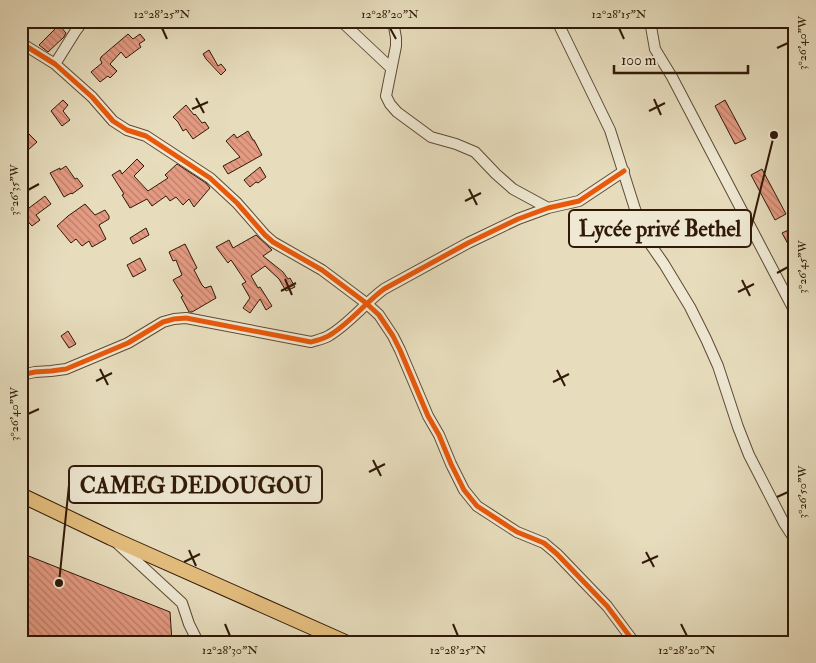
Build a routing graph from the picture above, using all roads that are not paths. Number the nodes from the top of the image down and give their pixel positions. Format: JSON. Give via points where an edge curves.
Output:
{"nodes":[{"id":1,"x":83,"y":21,"type":"edge"},
{"id":2,"x":342,"y":21,"type":"edge"},
{"id":3,"x":393,"y":21,"type":"edge"},
{"id":4,"x":557,"y":21,"type":"edge"},
{"id":5,"x":650,"y":21,"type":"edge"},
{"id":6,"x":21,"y":43,"type":"edge"},
{"id":7,"x":55,"y":64,"type":"junction"},
{"id":8,"x":391,"y":68,"type":"junction"},
{"id":9,"x":624,"y":171,"type":"junction"},
{"id":10,"x":548,"y":208,"type":"junction"},
{"id":11,"x":366,"y":303,"type":"junction"},
{"id":12,"x":795,"y":312,"type":"edge"},
{"id":13,"x":21,"y":375,"type":"edge"},
{"id":14,"x":21,"y":495,"type":"edge"},
{"id":15,"x":111,"y":538,"type":"junction"},
{"id":16,"x":795,"y":540,"type":"edge"},
{"id":17,"x":198,"y":642,"type":"edge"},
{"id":18,"x":345,"y":642,"type":"edge"},
{"id":19,"x":634,"y":642,"type":"edge"}],
"edges":[{"from":1,"to":7,"type":"street"},
{"from":2,"to":8,"type":"street"},
{"from":3,"to":8,"type":"street","via":[[396,38]]},
{"from":4,"to":9,"type":"street","via":[[610,130]]},
{"from":5,"to":12,"type":"street","via":[[656,49]]},
{"from":6,"to":7,"type":"street"},
{"from":7,"to":11,"type":"street","via":[[92,96],[113,121],[146,136],[210,178],[273,242],[322,270]]},
{"from":8,"to":10,"type":"street","via":[[386,96],[397,112],[431,137],[474,152],[513,188]]},
{"from":9,"to":10,"type":"street","via":[[579,201]]},
{"from":9,"to":16,"type":"street","via":[[648,241],[690,306],[718,366],[749,455]]},
{"from":10,"to":11,"type":"street","via":[[468,243],[384,289]]},
{"from":11,"to":13,"type":"street","via":[[329,336],[311,342],[186,318],[174,319],[66,369]]},
{"from":11,"to":19,"type":"street","via":[[393,336],[464,490],[477,506],[518,532],[544,543],[557,554],[607,606]]},
{"from":14,"to":15,"type":"main road"},
{"from":15,"to":17,"type":"street","via":[[182,603]]},
{"from":15,"to":18,"type":"main road"}]}
